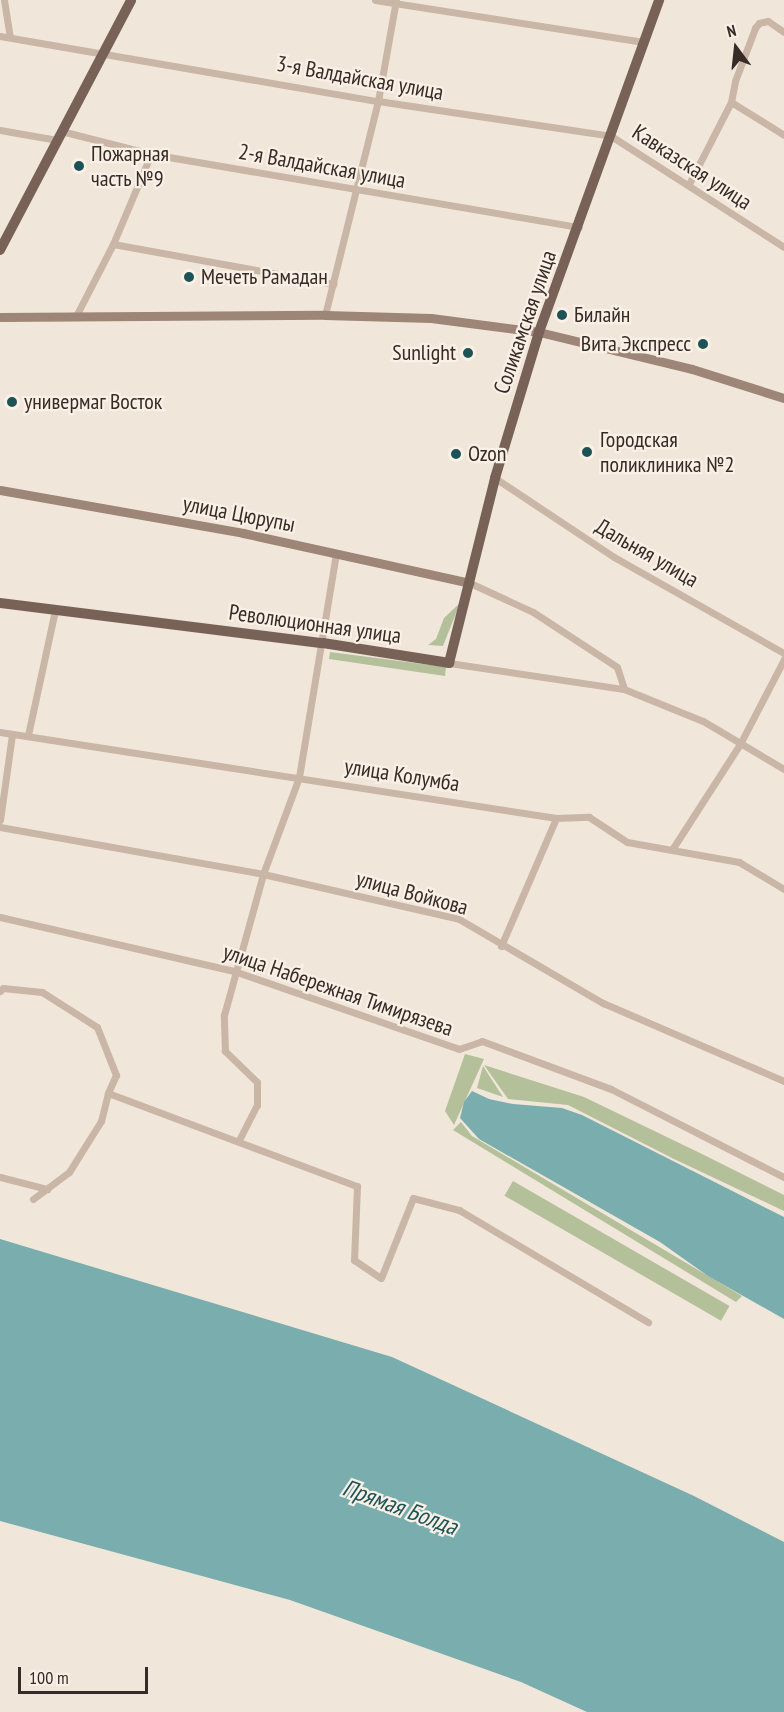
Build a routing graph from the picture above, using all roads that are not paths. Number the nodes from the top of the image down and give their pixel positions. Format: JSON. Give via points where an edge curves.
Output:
{"nodes":[{"id":1,"x":4,"y":0,"type":"edge"},
{"id":2,"x":131,"y":0,"type":"edge"},
{"id":3,"x":375,"y":0,"type":"edge"},
{"id":4,"x":659,"y":0,"type":"edge"},
{"id":5,"x":396,"y":2,"type":"edge"},
{"id":6,"x":784,"y":32,"type":"edge"},
{"id":7,"x":0,"y":36,"type":"edge"},
{"id":8,"x":10,"y":37,"type":"junction"},
{"id":9,"x":644,"y":42,"type":"junction"},
{"id":10,"x":103,"y":52,"type":"junction"},
{"id":11,"x":378,"y":101,"type":"junction"},
{"id":12,"x":731,"y":102,"type":"junction"},
{"id":13,"x":0,"y":130,"type":"edge"},
{"id":14,"x":59,"y":135,"type":"junction"},
{"id":15,"x":784,"y":135,"type":"edge"},
{"id":16,"x":611,"y":136,"type":"junction"},
{"id":17,"x":151,"y":153,"type":"junction"},
{"id":18,"x":689,"y":184,"type":"junction"},
{"id":19,"x":356,"y":191,"type":"junction"},
{"id":20,"x":579,"y":227,"type":"junction"},
{"id":21,"x":2,"y":243,"type":"edge"},
{"id":22,"x":112,"y":244,"type":"junction"},
{"id":23,"x":784,"y":247,"type":"edge"},
{"id":24,"x":333,"y":284,"type":"junction"},
{"id":25,"x":325,"y":315,"type":"junction"},
{"id":26,"x":76,"y":316,"type":"junction"},
{"id":27,"x":0,"y":317,"type":"edge"},
{"id":28,"x":539,"y":332,"type":"junction"},
{"id":29,"x":784,"y":398,"type":"edge"},
{"id":30,"x":495,"y":478,"type":"junction"},
{"id":31,"x":0,"y":490,"type":"edge"},
{"id":32,"x":336,"y":553,"type":"junction"},
{"id":33,"x":470,"y":583,"type":"junction"},
{"id":34,"x":0,"y":603,"type":"edge"},
{"id":35,"x":55,"y":610,"type":"junction"},
{"id":36,"x":323,"y":643,"type":"junction"},
{"id":37,"x":784,"y":653,"type":"edge"},
{"id":38,"x":784,"y":659,"type":"edge"},
{"id":39,"x":449,"y":663,"type":"junction"},
{"id":40,"x":624,"y":688,"type":"junction"},
{"id":41,"x":0,"y":732,"type":"edge"},
{"id":42,"x":12,"y":735,"type":"junction"},
{"id":43,"x":28,"y":735,"type":"junction"},
{"id":44,"x":740,"y":744,"type":"junction"},
{"id":45,"x":784,"y":770,"type":"edge"},
{"id":46,"x":299,"y":777,"type":"junction"},
{"id":47,"x":556,"y":818,"type":"junction"},
{"id":48,"x":0,"y":820,"type":"edge"},
{"id":49,"x":0,"y":827,"type":"edge"},
{"id":50,"x":673,"y":848,"type":"junction"},
{"id":51,"x":263,"y":874,"type":"junction"},
{"id":52,"x":784,"y":889,"type":"edge"},
{"id":53,"x":0,"y":917,"type":"edge"},
{"id":54,"x":501,"y":946,"type":"junction"},
{"id":55,"x":234,"y":971,"type":"junction"},
{"id":56,"x":0,"y":991,"type":"edge"},
{"id":57,"x":784,"y":1081,"type":"edge"},
{"id":58,"x":108,"y":1093,"type":"junction"},
{"id":59,"x":239,"y":1140,"type":"junction"},
{"id":60,"x":0,"y":1177,"type":"edge"},
{"id":61,"x":784,"y":1177,"type":"edge"},
{"id":62,"x":46,"y":1189,"type":"junction"},
{"id":63,"x":33,"y":1199,"type":"dead end"},
{"id":64,"x":648,"y":1322,"type":"dead end"}],
"edges":[{"from":1,"to":8,"type":"street"},
{"from":2,"to":10,"type":"main road"},
{"from":3,"to":5,"type":"street"},
{"from":4,"to":9,"type":"main road","name":"Соликамская улица"},
{"from":5,"to":9,"type":"street"},
{"from":5,"to":11,"type":"street"},
{"from":6,"to":12,"type":"street","via":[[768,21],[755,28]]},
{"from":7,"to":8,"type":"street","name":"3-я Валдайская улица"},
{"from":8,"to":10,"type":"street","name":"3-я Валдайская улица"},
{"from":9,"to":16,"type":"main road","name":"Соликамская улица"},
{"from":10,"to":11,"type":"street","name":"3-я Валдайская улица"},
{"from":10,"to":14,"type":"main road"},
{"from":11,"to":16,"type":"street","name":"3-я Валдайская улица"},
{"from":11,"to":19,"type":"street"},
{"from":12,"to":15,"type":"street"},
{"from":12,"to":18,"type":"street"},
{"from":13,"to":14,"type":"street","name":"2-я Валдайская улица"},
{"from":14,"to":17,"type":"street","name":"2-я Валдайская улица"},
{"from":14,"to":21,"type":"main road"},
{"from":16,"to":18,"type":"street","name":"Кавказская улица"},
{"from":16,"to":20,"type":"main road","name":"Соликамская улица"},
{"from":17,"to":19,"type":"street","name":"2-я Валдайская улица"},
{"from":17,"to":22,"type":"street"},
{"from":18,"to":23,"type":"street","name":"Кавказская улица"},
{"from":19,"to":20,"type":"street","name":"2-я Валдайская улица"},
{"from":19,"to":24,"type":"street"},
{"from":20,"to":28,"type":"main road","name":"Соликамская улица"},
{"from":22,"to":24,"type":"street"},
{"from":22,"to":26,"type":"street"},
{"from":24,"to":25,"type":"street"},
{"from":25,"to":26,"type":"street"},
{"from":25,"to":28,"type":"street","via":[[431,318]]},
{"from":26,"to":27,"type":"street"},
{"from":28,"to":29,"type":"street","via":[[692,369]]},
{"from":28,"to":30,"type":"main road","name":"Соликамская улица"},
{"from":30,"to":33,"type":"main road","name":"Соликамская улица"},
{"from":30,"to":37,"type":"street","name":"Дальняя улица","via":[[614,557]]},
{"from":31,"to":32,"type":"street","name":"улица Цюрупы"},
{"from":32,"to":33,"type":"street","name":"улица Цюрупы"},
{"from":32,"to":36,"type":"street"},
{"from":33,"to":39,"type":"main road","name":"Соликамская улица"},
{"from":33,"to":40,"type":"street","via":[[533,612],[617,667]]},
{"from":34,"to":35,"type":"main road","name":"Революционная улица"},
{"from":35,"to":36,"type":"main road","name":"Революционная улица"},
{"from":35,"to":43,"type":"street"},
{"from":36,"to":39,"type":"main road","name":"Революционная улица"},
{"from":36,"to":46,"type":"street"},
{"from":38,"to":44,"type":"street"},
{"from":39,"to":40,"type":"street","name":"Революционная улица"},
{"from":40,"to":44,"type":"street","name":"Революционная улица","via":[[703,721]]},
{"from":41,"to":42,"type":"street","name":"улица Колумба"},
{"from":42,"to":43,"type":"street","name":"улица Колумба"},
{"from":42,"to":48,"type":"street"},
{"from":43,"to":46,"type":"street","name":"улица Колумба"},
{"from":44,"to":45,"type":"street","name":"Революционная улица"},
{"from":44,"to":50,"type":"street"},
{"from":46,"to":47,"type":"street","name":"улица Колумба"},
{"from":46,"to":51,"type":"street"},
{"from":47,"to":50,"type":"street","name":"улица Колумба","via":[[590,817],[627,842]]},
{"from":47,"to":54,"type":"street"},
{"from":49,"to":51,"type":"street","name":"улица Войкова"},
{"from":50,"to":52,"type":"street","name":"улица Колумба","via":[[739,862]]},
{"from":51,"to":54,"type":"street","name":"улица Войкова","via":[[459,920]]},
{"from":51,"to":55,"type":"street"},
{"from":53,"to":55,"type":"street","name":"улица Набережная Тимирязева"},
{"from":54,"to":57,"type":"street","name":"улица Войкова","via":[[603,1003]]},
{"from":55,"to":59,"type":"street","via":[[224,1015],[225,1051],[257,1082],[257,1105]]},
{"from":55,"to":61,"type":"street","name":"улица Набережная Тимирязева","via":[[459,1049],[482,1041],[600,1085]]},
{"from":56,"to":58,"type":"street","via":[[3,988],[42,992],[97,1027],[116,1075]]},
{"from":58,"to":59,"type":"street"},
{"from":58,"to":62,"type":"street","via":[[101,1121],[69,1172]]},
{"from":59,"to":64,"type":"street","via":[[357,1186],[354,1260],[381,1278],[413,1198],[459,1210]]},
{"from":60,"to":62,"type":"street"},
{"from":62,"to":63,"type":"street"}]}
